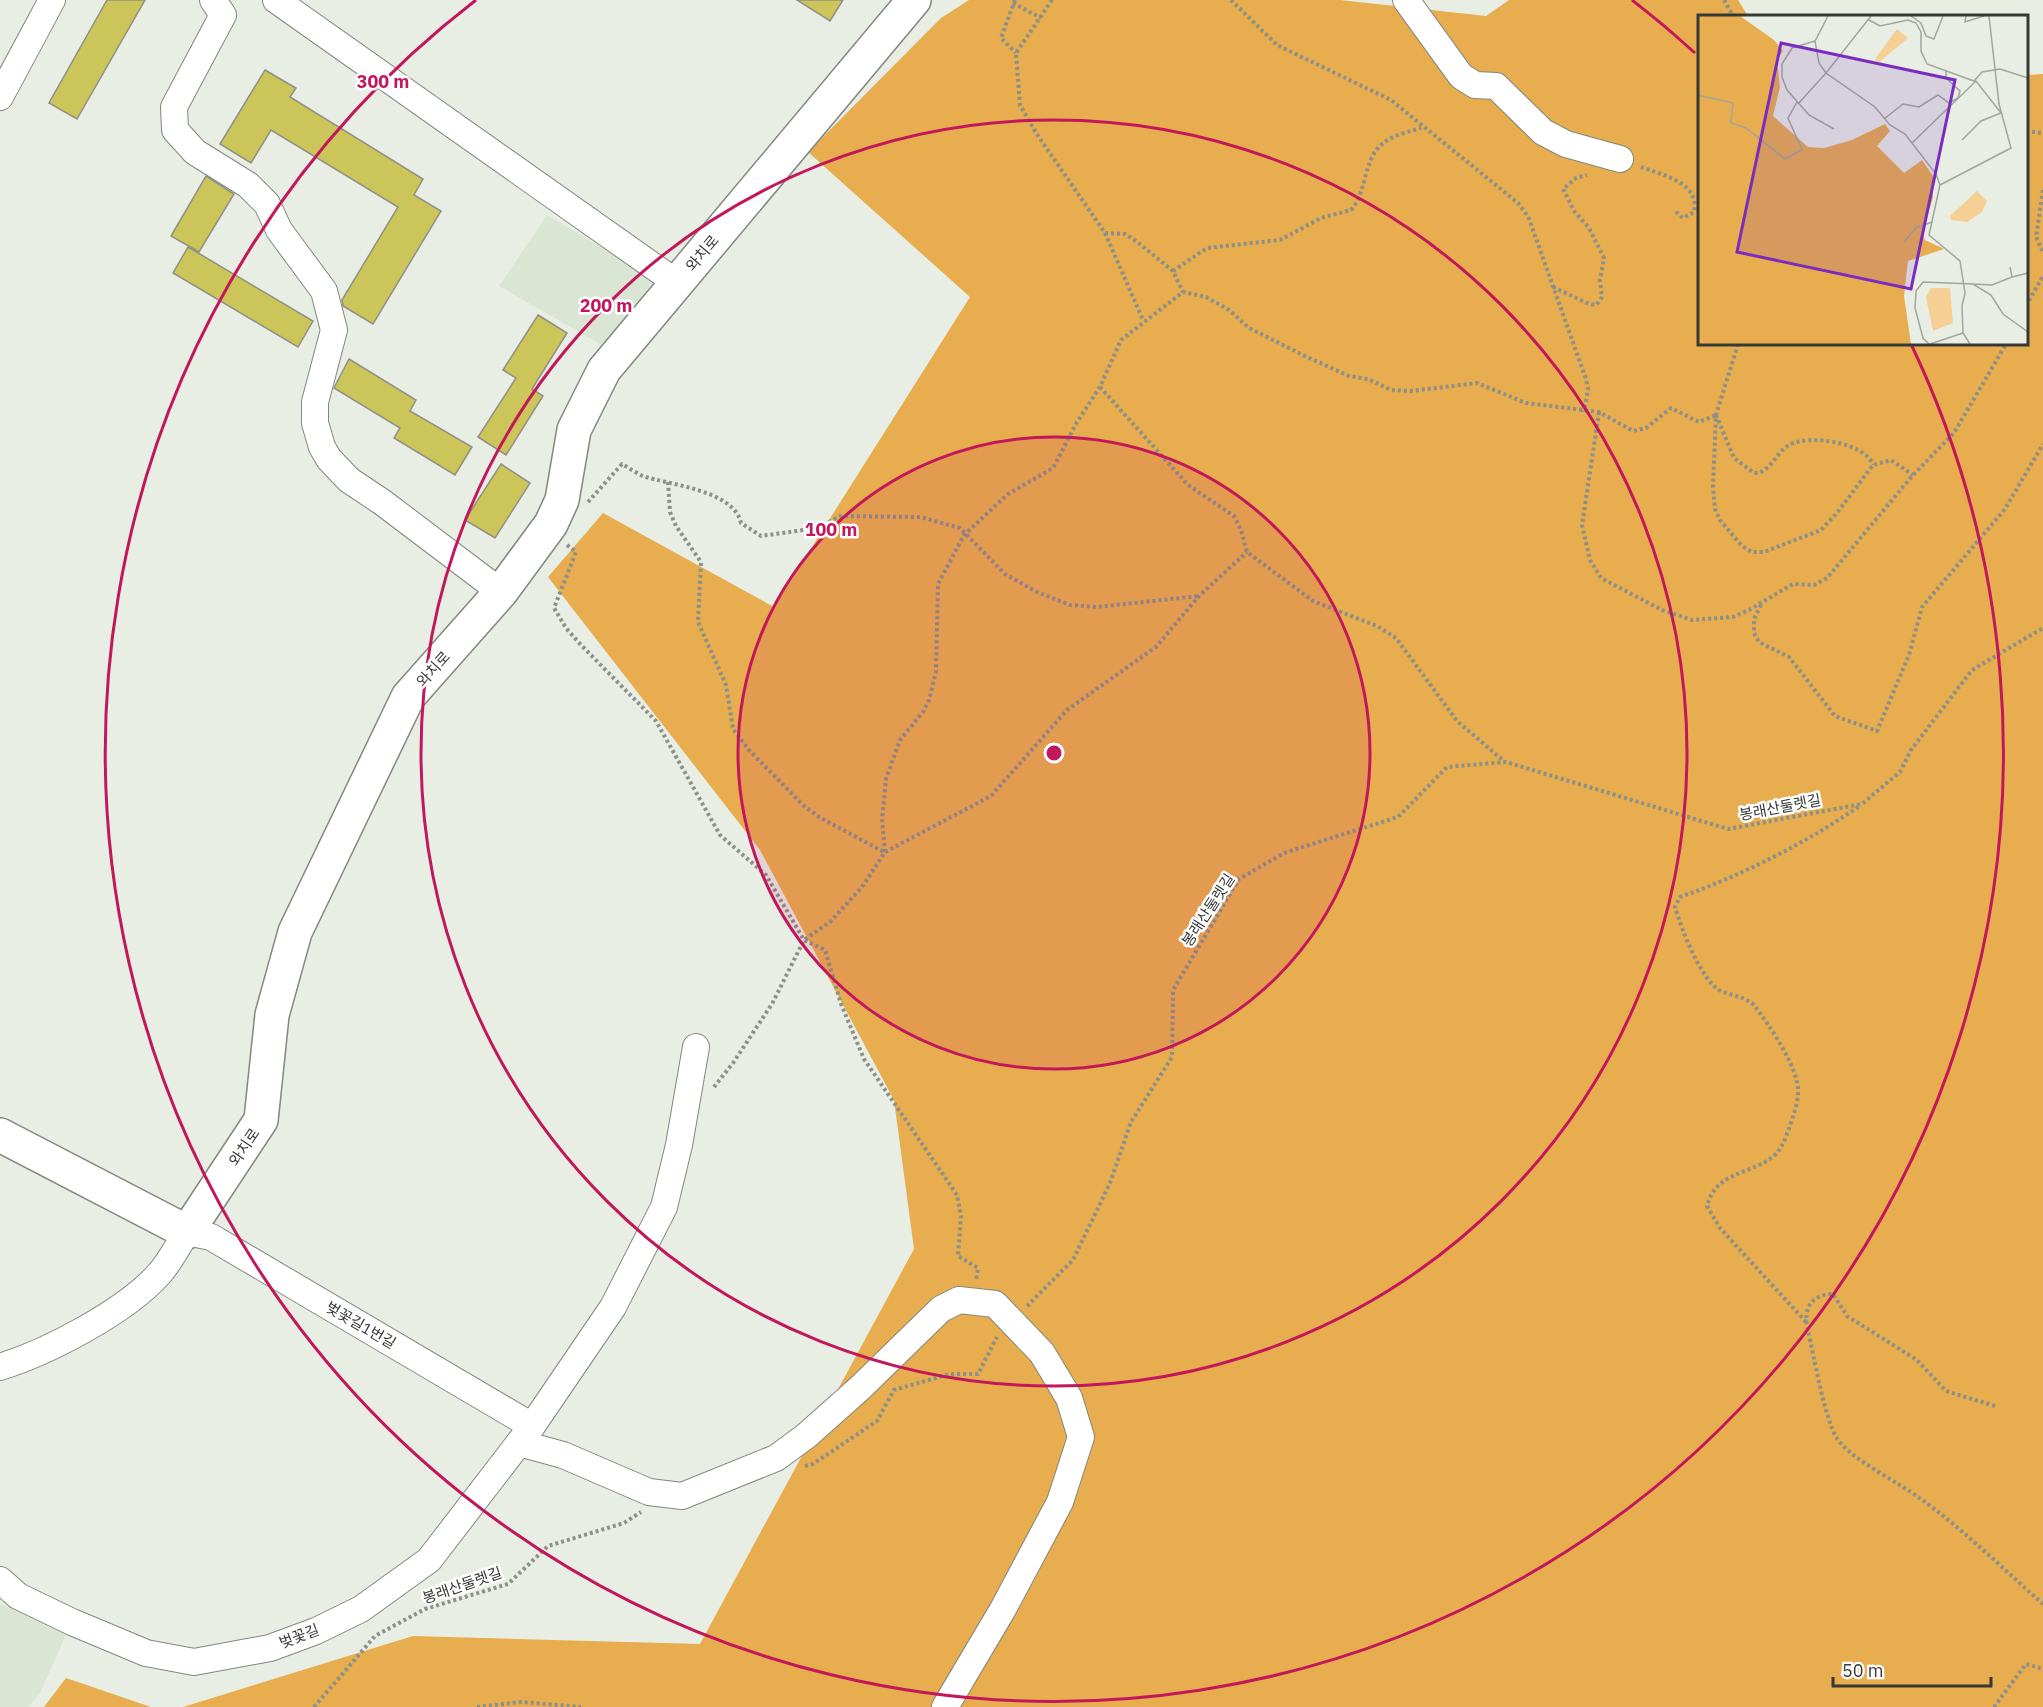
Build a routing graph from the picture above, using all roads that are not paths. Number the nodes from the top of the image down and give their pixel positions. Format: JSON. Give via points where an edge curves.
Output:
{"nodes":[{"id":1,"x":52,"y":0,"type":"edge"},
{"id":2,"x":276,"y":0,"type":"edge"},
{"id":3,"x":914,"y":0,"type":"edge"},
{"id":4,"x":1406,"y":0,"type":"edge"},
{"id":5,"x":222,"y":5,"type":"edge"},
{"id":6,"x":891,"y":15,"type":"edge"},
{"id":7,"x":0,"y":97,"type":"edge"},
{"id":8,"x":1620,"y":159,"type":"road end"},
{"id":9,"x":677,"y":283,"type":"junction"},
{"id":10,"x":501,"y":592,"type":"junction"},
{"id":11,"x":696,"y":1047,"type":"dead end"},
{"id":12,"x":0,"y":1135,"type":"edge"},
{"id":13,"x":187,"y":1232,"type":"junction"},
{"id":14,"x":0,"y":1367,"type":"edge"},
{"id":15,"x":526,"y":1435,"type":"junction"},
{"id":16,"x":0,"y":1580,"type":"edge"},
{"id":17,"x":945,"y":1707,"type":"edge"}],
"edges":[{"from":1,"to":7,"type":"street"},
{"from":2,"to":9,"type":"street"},
{"from":3,"to":6,"type":"main road","name":"와치로"},
{"from":4,"to":8,"type":"street","via":[[1461,76],[1474,85],[1496,86],[1550,136]]},
{"from":5,"to":10,"type":"street","via":[[174,107],[175,130],[195,152],[248,185],[267,204],[279,230],[324,291],[334,330],[315,402],[315,423],[322,447],[349,480]]},
{"from":6,"to":9,"type":"main road","name":"와치로"},
{"from":9,"to":10,"type":"main road","name":"와치로","via":[[604,370],[574,430],[562,500],[546,530]]},
{"from":10,"to":13,"type":"main road","name":"와치로","via":[[408,697],[296,932],[272,1015],[261,1120]]},
{"from":11,"to":15,"type":"street","name":"벚꽃길","via":[[664,1207],[613,1307]]},
{"from":12,"to":13,"type":"main road"},
{"from":13,"to":14,"type":"street","via":[[159,1274],[105,1318],[27,1359]]},
{"from":13,"to":15,"type":"street","name":"벚꽃길1번길","via":[[211,1237]]},
{"from":15,"to":16,"type":"street","name":"벚꽃길","via":[[429,1560],[361,1609],[270,1648],[194,1662],[146,1653],[44,1610],[18,1596]]},
{"from":15,"to":17,"type":"street","name":"벚꽃길1번길","via":[[562,1455],[650,1492],[682,1496],[776,1458],[861,1387],[941,1309],[959,1300],[995,1304],[1048,1362],[1069,1398],[1081,1437],[1060,1502]]}]}
